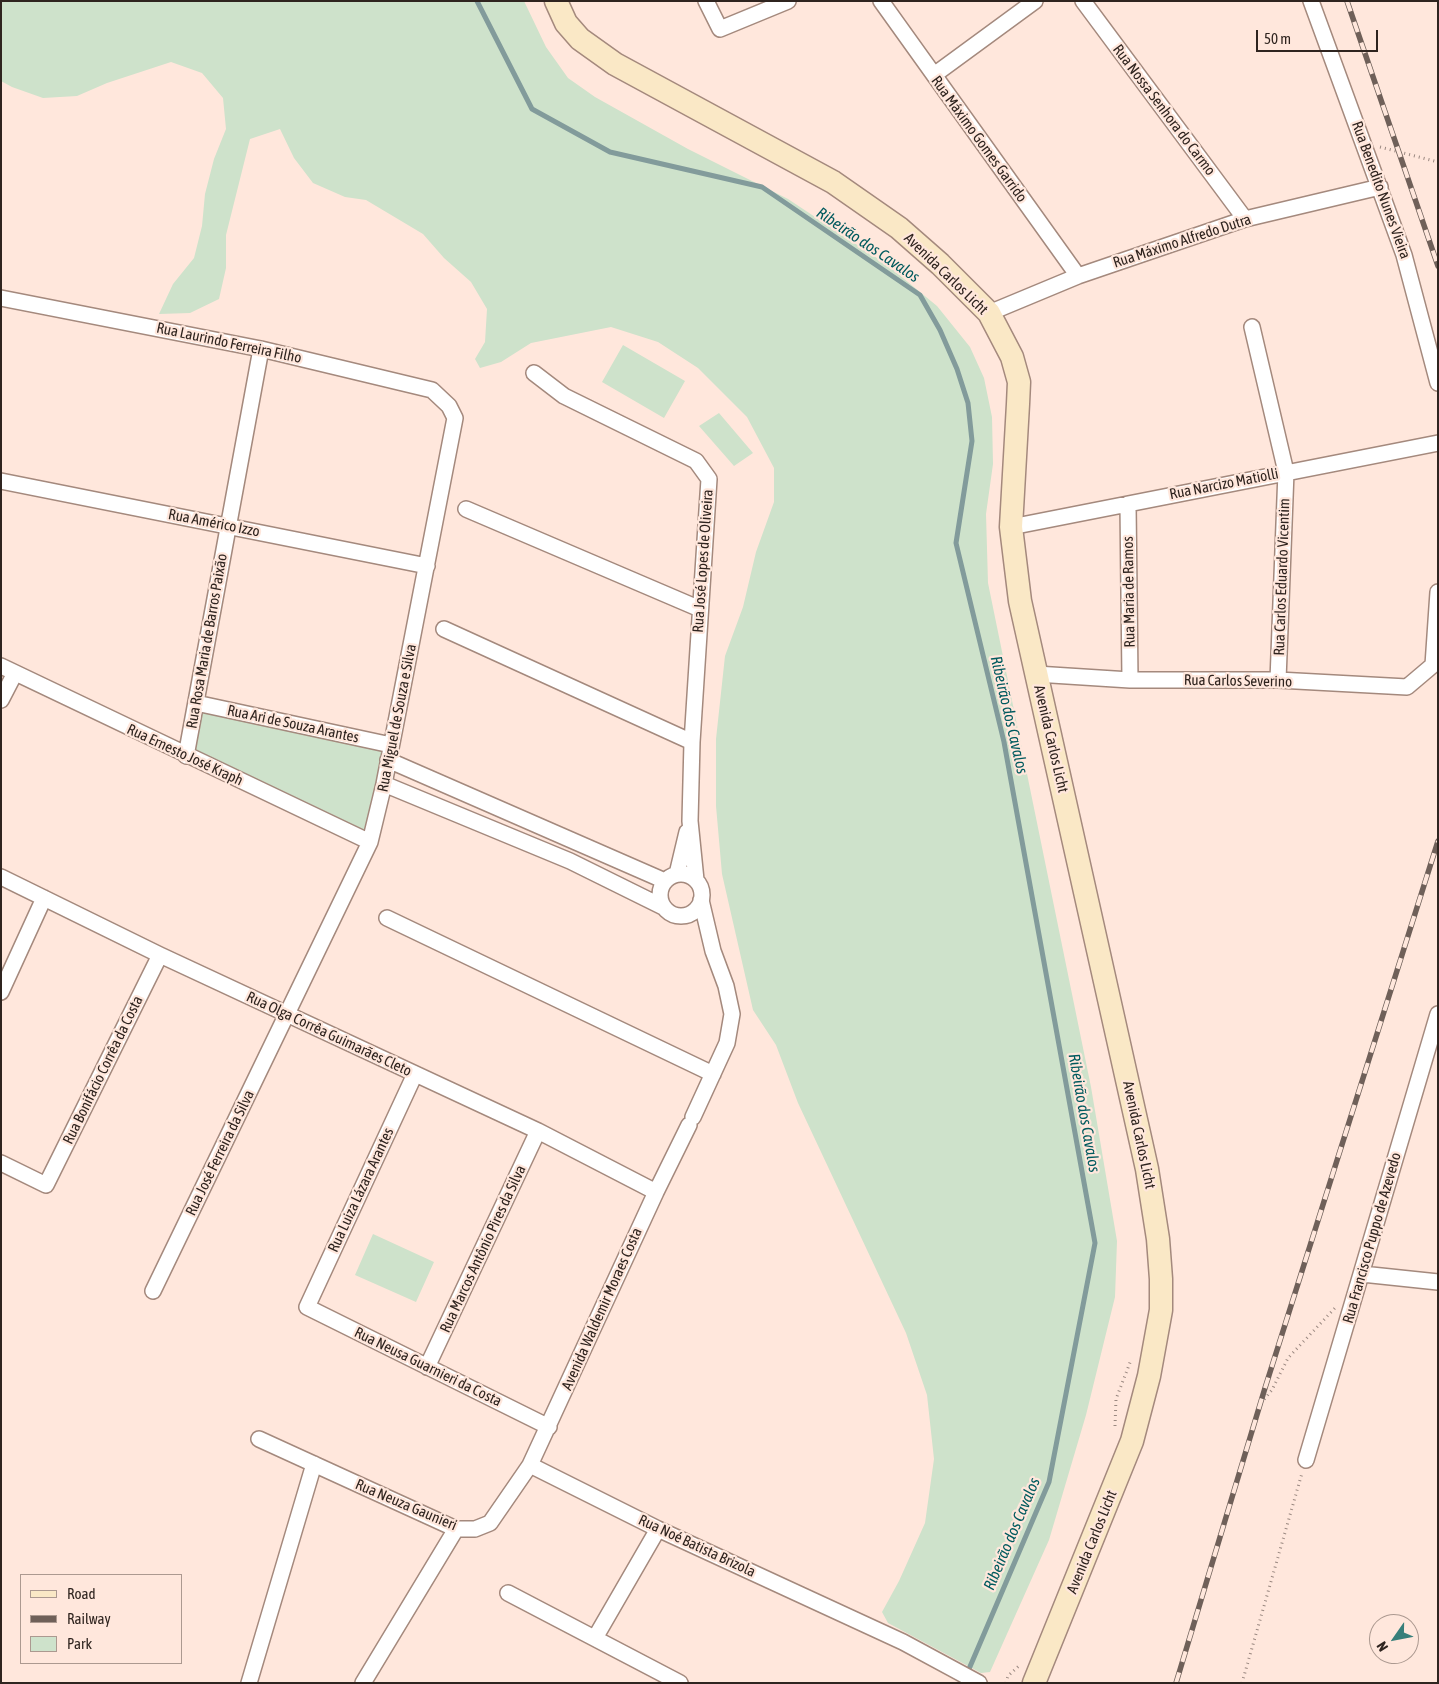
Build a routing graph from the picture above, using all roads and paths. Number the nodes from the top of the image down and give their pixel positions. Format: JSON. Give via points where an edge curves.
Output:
{"nodes":[{"id":1,"x":556,"y":1,"type":"edge"},
{"id":2,"x":706,"y":1,"type":"edge"},
{"id":3,"x":788,"y":1,"type":"edge"},
{"id":4,"x":881,"y":1,"type":"edge"},
{"id":5,"x":1036,"y":1,"type":"edge"},
{"id":6,"x":1083,"y":1,"type":"edge"},
{"id":7,"x":1311,"y":1,"type":"edge"},
{"id":8,"x":934,"y":75,"type":"junction"},
{"id":9,"x":1364,"y":142,"type":"junction"},
{"id":10,"x":1438,"y":162,"type":"edge"},
{"id":11,"x":1380,"y":187,"type":"junction"},
{"id":12,"x":1245,"y":219,"type":"junction"},
{"id":13,"x":1078,"y":276,"type":"junction"},
{"id":14,"x":1,"y":298,"type":"edge"},
{"id":15,"x":989,"y":313,"type":"junction"},
{"id":16,"x":1252,"y":327,"type":"dead end"},
{"id":17,"x":261,"y":348,"type":"junction"},
{"id":18,"x":534,"y":373,"type":"dead end"},
{"id":19,"x":1438,"y":383,"type":"edge"},
{"id":20,"x":449,"y":406,"type":"joint"},
{"id":21,"x":1438,"y":443,"type":"edge"},
{"id":22,"x":1286,"y":472,"type":"junction"},
{"id":23,"x":1,"y":481,"type":"edge"},
{"id":24,"x":1128,"y":504,"type":"junction"},
{"id":25,"x":466,"y":509,"type":"dead end"},
{"id":26,"x":227,"y":526,"type":"junction"},
{"id":27,"x":1011,"y":527,"type":"junction"},
{"id":28,"x":427,"y":566,"type":"junction"},
{"id":29,"x":1438,"y":592,"type":"edge"},
{"id":30,"x":700,"y":609,"type":"junction"},
{"id":31,"x":444,"y":629,"type":"dead end"},
{"id":32,"x":1,"y":666,"type":"edge"},
{"id":33,"x":15,"y":674,"type":"junction"},
{"id":34,"x":1036,"y":674,"type":"junction"},
{"id":35,"x":1130,"y":680,"type":"junction"},
{"id":36,"x":1278,"y":680,"type":"junction"},
{"id":37,"x":1,"y":700,"type":"edge"},
{"id":38,"x":196,"y":704,"type":"junction"},
{"id":39,"x":692,"y":742,"type":"junction"},
{"id":40,"x":391,"y":745,"type":"junction"},
{"id":41,"x":186,"y":756,"type":"junction"},
{"id":42,"x":388,"y":760,"type":"junction"},
{"id":43,"x":384,"y":784,"type":"junction"},
{"id":44,"x":690,"y":821,"type":"junction"},
{"id":45,"x":370,"y":842,"type":"junction"},
{"id":46,"x":1,"y":877,"type":"edge"},
{"id":47,"x":671,"y":878,"type":"junction"},
{"id":48,"x":696,"y":880,"type":"junction"},
{"id":49,"x":44,"y":898,"type":"junction"},
{"id":50,"x":701,"y":900,"type":"junction"},
{"id":51,"x":663,"y":906,"type":"junction"},
{"id":52,"x":688,"y":915,"type":"junction"},
{"id":53,"x":387,"y":918,"type":"dead end"},
{"id":54,"x":713,"y":951,"type":"junction"},
{"id":55,"x":160,"y":955,"type":"junction"},
{"id":56,"x":1,"y":992,"type":"edge"},
{"id":57,"x":1438,"y":1014,"type":"edge"},
{"id":58,"x":288,"y":1015,"type":"junction"},
{"id":59,"x":415,"y":1074,"type":"junction"},
{"id":60,"x":713,"y":1074,"type":"junction"},
{"id":61,"x":538,"y":1130,"type":"junction"},
{"id":62,"x":1,"y":1163,"type":"edge"},
{"id":63,"x":656,"y":1192,"type":"junction"},
{"id":64,"x":1362,"y":1274,"type":"junction"},
{"id":65,"x":1438,"y":1282,"type":"edge"},
{"id":66,"x":153,"y":1291,"type":"dead end"},
{"id":67,"x":1354,"y":1300,"type":"junction"},
{"id":68,"x":306,"y":1307,"type":"joint"},
{"id":69,"x":1134,"y":1354,"type":"dead end"},
{"id":70,"x":428,"y":1367,"type":"junction"},
{"id":71,"x":1260,"y":1403,"type":"dead end"},
{"id":72,"x":549,"y":1427,"type":"junction"},
{"id":73,"x":1114,"y":1434,"type":"dead end"},
{"id":74,"x":259,"y":1439,"type":"dead end"},
{"id":75,"x":1306,"y":1460,"type":"joint"},
{"id":76,"x":314,"y":1464,"type":"junction"},
{"id":77,"x":530,"y":1465,"type":"junction"},
{"id":78,"x":456,"y":1529,"type":"junction"},
{"id":79,"x":658,"y":1529,"type":"junction"},
{"id":80,"x":508,"y":1593,"type":"dead end"},
{"id":81,"x":595,"y":1638,"type":"junction"},
{"id":82,"x":1022,"y":1662,"type":"dead end"},
{"id":83,"x":249,"y":1683,"type":"edge"},
{"id":84,"x":363,"y":1683,"type":"edge"},
{"id":85,"x":680,"y":1683,"type":"edge"},
{"id":86,"x":979,"y":1683,"type":"edge"},
{"id":87,"x":1006,"y":1683,"type":"edge"},
{"id":88,"x":1034,"y":1683,"type":"edge"},
{"id":89,"x":1242,"y":1683,"type":"edge"}],
"edges":[{"from":1,"to":15,"type":"main road","name":"Avenida Carlos Licht","via":[[566,23],[580,39],[615,64],[833,182],[899,228]]},
{"from":2,"to":3,"type":"street","via":[[720,30]]},
{"from":4,"to":8,"type":"street","name":"Rua Máximo Gomes Garrido"},
{"from":5,"to":8,"type":"street"},
{"from":6,"to":12,"type":"street","name":"Rua Nossa Senhora do Carmo"},
{"from":7,"to":9,"type":"street","name":"Rua Benedito Nunes Vieira"},
{"from":8,"to":13,"type":"street","name":"Rua Máximo Gomes Garrido"},
{"from":9,"to":10,"type":"path"},
{"from":9,"to":11,"type":"street","name":"Rua Benedito Nunes Vieira"},
{"from":11,"to":12,"type":"street","name":"Rua Máximo Alfredo Dutra"},
{"from":11,"to":19,"type":"street","name":"Rua Benedito Nunes Vieira","via":[[1404,254]]},
{"from":12,"to":13,"type":"street","name":"Rua Máximo Alfredo Dutra"},
{"from":13,"to":15,"type":"street","name":"Rua Máximo Alfredo Dutra"},
{"from":14,"to":17,"type":"street","name":"Rua Laurindo Ferreira Filho"},
{"from":15,"to":27,"type":"main road","name":"Avenida Carlos Licht","via":[[1012,357],[1018,382]]},
{"from":16,"to":22,"type":"street","name":"Rua Carlos Eduardo Vicentim"},
{"from":17,"to":20,"type":"street","name":"Rua Laurindo Ferreira Filho","via":[[432,390]]},
{"from":17,"to":26,"type":"street","name":"Rua Rosa Maria de Barros Paixão"},
{"from":18,"to":30,"type":"street","name":"Rua José Lopes de Oliveira","via":[[564,396],[696,461],[704,469],[709,479]]},
{"from":20,"to":28,"type":"street","name":"Rua Miguel de Souza e Silva","via":[[455,418]]},
{"from":21,"to":22,"type":"street","name":"Rua Narcizo Matiolli"},
{"from":22,"to":24,"type":"street","name":"Rua Narcizo Matiolli"},
{"from":22,"to":36,"type":"street","name":"Rua Carlos Eduardo Vicentim"},
{"from":23,"to":26,"type":"street","name":"Rua Américo Izzo"},
{"from":24,"to":27,"type":"street","name":"Rua Narcizo Matiolli"},
{"from":24,"to":35,"type":"street","name":"Rua Maria de Ramos"},
{"from":25,"to":30,"type":"street"},
{"from":26,"to":28,"type":"street","name":"Rua Américo Izzo"},
{"from":26,"to":38,"type":"street","name":"Rua Rosa Maria de Barros Paixão"},
{"from":27,"to":34,"type":"main road","name":"Avenida Carlos Licht","via":[[1020,601]]},
{"from":28,"to":40,"type":"street","name":"Rua Miguel de Souza e Silva"},
{"from":29,"to":36,"type":"street","name":"Rua Carlos Severino","via":[[1433,665],[1407,687]]},
{"from":30,"to":39,"type":"street","name":"Rua José Lopes de Oliveira"},
{"from":31,"to":39,"type":"street"},
{"from":32,"to":33,"type":"street","name":"Rua Ernesto José Kraph"},
{"from":33,"to":37,"type":"street"},
{"from":33,"to":41,"type":"street","name":"Rua Ernesto José Kraph"},
{"from":34,"to":35,"type":"street","name":"Rua Carlos Severino"},
{"from":34,"to":88,"type":"main road","name":"Avenida Carlos Licht","via":[[1147,1169],[1158,1238],[1161,1310],[1132,1442]]},
{"from":35,"to":36,"type":"street","name":"Rua Carlos Severino"},
{"from":38,"to":40,"type":"street","name":"Rua Ari de Souza Arantes"},
{"from":38,"to":41,"type":"street","name":"Rua Rosa Maria de Barros Paixão"},
{"from":39,"to":44,"type":"street","name":"Rua José Lopes de Oliveira"},
{"from":40,"to":42,"type":"street","name":"Rua Miguel de Souza e Silva"},
{"from":41,"to":45,"type":"street","name":"Rua Ernesto José Kraph"},
{"from":42,"to":43,"type":"street","name":"Rua Miguel de Souza e Silva"},
{"from":42,"to":47,"type":"street"},
{"from":43,"to":45,"type":"street","name":"Rua Miguel de Souza e Silva"},
{"from":43,"to":51,"type":"street","via":[[570,861]]},
{"from":44,"to":47,"type":"street","name":"Rua José Lopes de Oliveira"},
{"from":44,"to":48,"type":"street","name":"Rua José Lopes de Oliveira"},
{"from":45,"to":58,"type":"street","name":"Rua Miguel de Souza e Silva","via":[[343,893]]},
{"from":46,"to":49,"type":"street","name":"Rua Olga Corrêa Guimarães Cleto"},
{"from":47,"to":48,"type":"street","via":[[690,876]]},
{"from":47,"to":51,"type":"street","via":[[660,893]]},
{"from":48,"to":50,"type":"street"},
{"from":49,"to":55,"type":"street","name":"Rua Olga Corrêa Guimarães Cleto"},
{"from":49,"to":56,"type":"street"},
{"from":50,"to":52,"type":"street"},
{"from":50,"to":54,"type":"street"},
{"from":51,"to":52,"type":"street","via":[[674,915]]},
{"from":52,"to":54,"type":"street"},
{"from":53,"to":60,"type":"street"},
{"from":54,"to":60,"type":"street","via":[[732,1014],[727,1043]]},
{"from":55,"to":58,"type":"street","name":"Rua Olga Corrêa Guimarães Cleto"},
{"from":55,"to":62,"type":"street","name":"Rua Bonifácio Corrêa da Costa","via":[[46,1185]]},
{"from":57,"to":64,"type":"street","name":"Rua Francisco Puppo de Azevedo"},
{"from":58,"to":59,"type":"street","name":"Rua Olga Corrêa Guimarães Cleto"},
{"from":58,"to":66,"type":"street","name":"Rua José Ferreira da Silva"},
{"from":59,"to":61,"type":"street","name":"Rua Olga Corrêa Guimarães Cleto"},
{"from":59,"to":68,"type":"street","name":"Rua Luiza Lázara Arantes"},
{"from":60,"to":63,"type":"street","name":"Avenida Waldemir Moraes Costa"},
{"from":61,"to":63,"type":"street","name":"Rua Olga Corrêa Guimarães Cleto"},
{"from":61,"to":70,"type":"street","name":"Rua Marcos Antônio Pires da Silva"},
{"from":63,"to":72,"type":"street","name":"Avenida Waldemir Moraes Costa"},
{"from":64,"to":65,"type":"street"},
{"from":64,"to":67,"type":"street","name":"Rua Francisco Puppo de Azevedo"},
{"from":67,"to":71,"type":"path","via":[[1334,1309],[1315,1327],[1288,1358],[1272,1390]]},
{"from":67,"to":75,"type":"street","name":"Rua Francisco Puppo de Azevedo"},
{"from":68,"to":70,"type":"street","name":"Rua Neusa Guarnieri da Costa"},
{"from":69,"to":73,"type":"path","via":[[1116,1399]]},
{"from":70,"to":72,"type":"street","name":"Rua Neusa Guarnieri da Costa"},
{"from":72,"to":77,"type":"street"},
{"from":74,"to":76,"type":"street","name":"Rua Neuza Gaunieri"},
{"from":75,"to":89,"type":"path"},
{"from":76,"to":78,"type":"street","name":"Rua Neuza Gaunieri"},
{"from":76,"to":83,"type":"street"},
{"from":77,"to":78,"type":"street","name":"Rua Neuza Gaunieri","via":[[490,1523],[474,1529]]},
{"from":77,"to":79,"type":"street","name":"Rua Noé Batista Brizola"},
{"from":78,"to":84,"type":"street"},
{"from":79,"to":81,"type":"street"},
{"from":79,"to":86,"type":"street","name":"Rua Noé Batista Brizola","via":[[903,1642]]},
{"from":80,"to":81,"type":"street"},
{"from":81,"to":85,"type":"street"},
{"from":82,"to":87,"type":"path","via":[[1008,1676]]}]}
